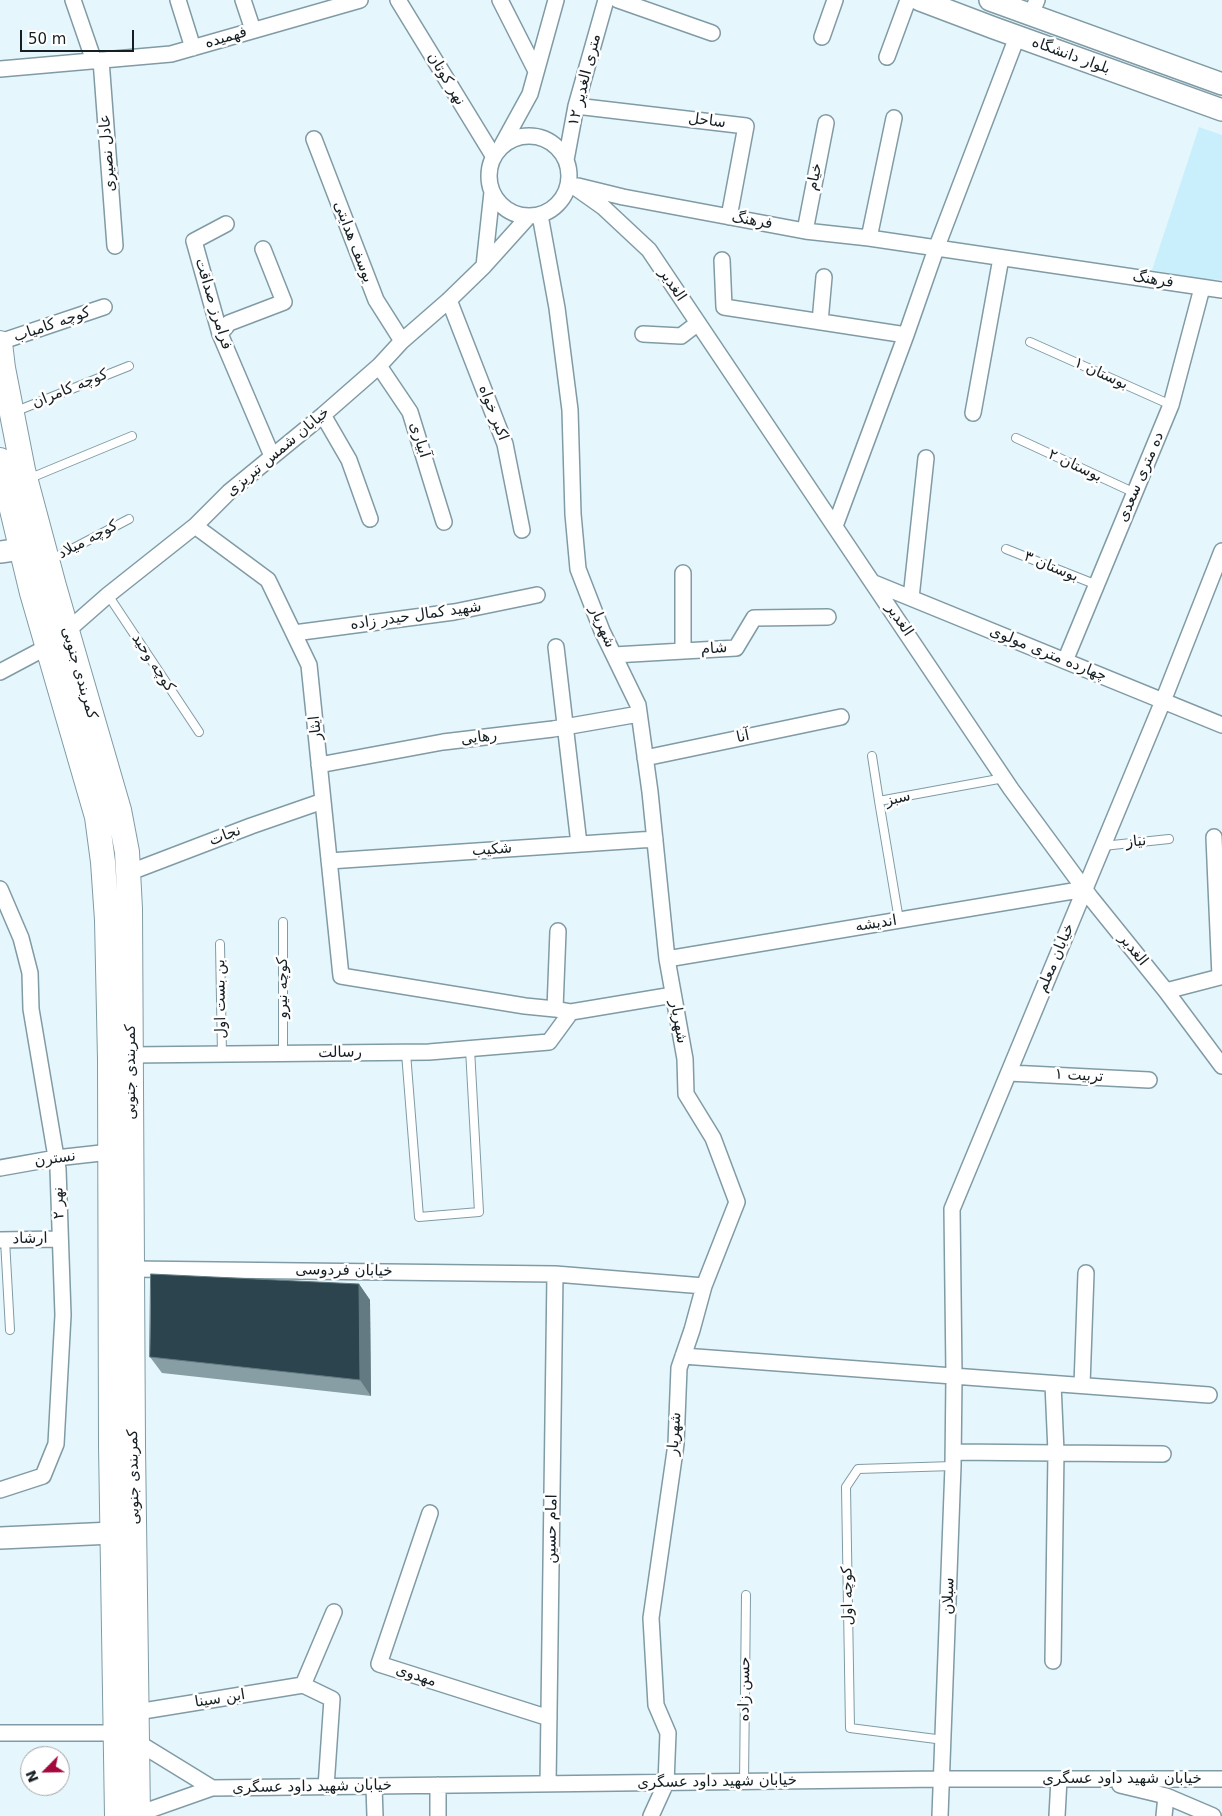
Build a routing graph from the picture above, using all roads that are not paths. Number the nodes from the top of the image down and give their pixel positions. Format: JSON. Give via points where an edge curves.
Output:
{"nodes":[{"id":1,"x":73,"y":0,"type":"edge"},
{"id":2,"x":178,"y":0,"type":"edge"},
{"id":3,"x":243,"y":0,"type":"edge"},
{"id":4,"x":360,"y":0,"type":"edge"},
{"id":5,"x":398,"y":0,"type":"edge"},
{"id":6,"x":500,"y":0,"type":"edge"},
{"id":7,"x":556,"y":0,"type":"edge"},
{"id":8,"x":606,"y":0,"type":"edge"},
{"id":9,"x":618,"y":0,"type":"edge"},
{"id":10,"x":835,"y":0,"type":"edge"},
{"id":11,"x":908,"y":0,"type":"edge"},
{"id":12,"x":920,"y":0,"type":"edge"},
{"id":13,"x":990,"y":0,"type":"edge"},
{"id":14,"x":1034,"y":7,"type":"edge"},
{"id":15,"x":253,"y":30,"type":"junction"},
{"id":16,"x":712,"y":33,"type":"dead end"},
{"id":17,"x":822,"y":37,"type":"dead end"},
{"id":18,"x":1018,"y":37,"type":"junction"},
{"id":19,"x":193,"y":48,"type":"junction"},
{"id":20,"x":887,"y":57,"type":"dead end"},
{"id":21,"x":97,"y":61,"type":"junction"},
{"id":22,"x":0,"y":69,"type":"edge"},
{"id":23,"x":536,"y":71,"type":"junction"},
{"id":24,"x":1222,"y":84,"type":"edge"},
{"id":25,"x":576,"y":106,"type":"junction"},
{"id":26,"x":1222,"y":110,"type":"edge"},
{"id":27,"x":894,"y":118,"type":"dead end"},
{"id":28,"x":826,"y":123,"type":"dead end"},
{"id":29,"x":314,"y":139,"type":"dead end"},
{"id":30,"x":497,"y":153,"type":"junction"},
{"id":31,"x":566,"y":160,"type":"junction"},
{"id":32,"x":569,"y":183,"type":"junction"},
{"id":33,"x":492,"y":192,"type":"junction"},
{"id":34,"x":534,"y":215,"type":"junction"},
{"id":35,"x":730,"y":217,"type":"junction"},
{"id":36,"x":226,"y":224,"type":"dead end"},
{"id":37,"x":805,"y":231,"type":"junction"},
{"id":38,"x":868,"y":238,"type":"junction"},
{"id":39,"x":115,"y":246,"type":"dead end"},
{"id":40,"x":936,"y":248,"type":"junction"},
{"id":41,"x":263,"y":249,"type":"dead end"},
{"id":42,"x":1001,"y":258,"type":"junction"},
{"id":43,"x":722,"y":260,"type":"dead end"},
{"id":44,"x":484,"y":266,"type":"junction"},
{"id":45,"x":824,"y":277,"type":"dead end"},
{"id":46,"x":1202,"y":288,"type":"junction"},
{"id":47,"x":1222,"y":290,"type":"edge"},
{"id":48,"x":450,"y":300,"type":"junction"},
{"id":49,"x":104,"y":307,"type":"dead end"},
{"id":50,"x":820,"y":322,"type":"junction"},
{"id":51,"x":698,"y":323,"type":"junction"},
{"id":52,"x":220,"y":334,"type":"junction"},
{"id":53,"x":643,"y":334,"type":"dead end"},
{"id":54,"x":906,"y":335,"type":"junction"},
{"id":55,"x":402,"y":341,"type":"junction"},
{"id":56,"x":1030,"y":342,"type":"dead end"},
{"id":57,"x":0,"y":343,"type":"edge"},
{"id":58,"x":129,"y":366,"type":"dead end"},
{"id":59,"x":379,"y":366,"type":"junction"},
{"id":60,"x":1171,"y":405,"type":"junction"},
{"id":61,"x":12,"y":412,"type":"junction"},
{"id":62,"x":973,"y":413,"type":"dead end"},
{"id":63,"x":323,"y":414,"type":"junction"},
{"id":64,"x":132,"y":436,"type":"dead end"},
{"id":65,"x":1016,"y":438,"type":"dead end"},
{"id":66,"x":272,"y":456,"type":"junction"},
{"id":67,"x":926,"y":458,"type":"dead end"},
{"id":68,"x":0,"y":460,"type":"edge"},
{"id":69,"x":26,"y":480,"type":"junction"},
{"id":70,"x":1135,"y":493,"type":"junction"},
{"id":71,"x":129,"y":519,"type":"dead end"},
{"id":72,"x":370,"y":519,"type":"dead end"},
{"id":73,"x":444,"y":522,"type":"dead end"},
{"id":74,"x":195,"y":526,"type":"junction"},
{"id":75,"x":835,"y":526,"type":"junction"},
{"id":76,"x":522,"y":530,"type":"dead end"},
{"id":77,"x":1006,"y":549,"type":"dead end"},
{"id":78,"x":11,"y":550,"type":"edge"},
{"id":79,"x":1222,"y":551,"type":"edge"},
{"id":80,"x":48,"y":562,"type":"junction"},
{"id":81,"x":683,"y":573,"type":"dead end"},
{"id":82,"x":874,"y":583,"type":"junction"},
{"id":83,"x":1096,"y":585,"type":"junction"},
{"id":84,"x":108,"y":595,"type":"junction"},
{"id":85,"x":537,"y":596,"type":"dead end"},
{"id":86,"x":910,"y":598,"type":"junction"},
{"id":87,"x":828,"y":618,"type":"dead end"},
{"id":88,"x":67,"y":631,"type":"junction"},
{"id":89,"x":294,"y":633,"type":"junction"},
{"id":90,"x":47,"y":646,"type":"junction"},
{"id":91,"x":556,"y":647,"type":"dead end"},
{"id":92,"x":684,"y":651,"type":"junction"},
{"id":93,"x":614,"y":655,"type":"junction"},
{"id":94,"x":1065,"y":661,"type":"junction"},
{"id":95,"x":0,"y":672,"type":"edge"},
{"id":96,"x":1163,"y":701,"type":"junction"},
{"id":97,"x":639,"y":714,"type":"junction"},
{"id":98,"x":841,"y":717,"type":"dead end"},
{"id":99,"x":1222,"y":726,"type":"edge"},
{"id":100,"x":565,"y":727,"type":"junction"},
{"id":101,"x":198,"y":732,"type":"dead end"},
{"id":102,"x":872,"y":756,"type":"dead end"},
{"id":103,"x":646,"y":758,"type":"junction"},
{"id":104,"x":320,"y":765,"type":"junction"},
{"id":105,"x":1004,"y":778,"type":"junction"},
{"id":106,"x":323,"y":801,"type":"junction"},
{"id":107,"x":879,"y":801,"type":"junction"},
{"id":108,"x":1214,"y":837,"type":"dead end"},
{"id":109,"x":655,"y":839,"type":"junction"},
{"id":110,"x":1169,"y":839,"type":"dead end"},
{"id":111,"x":579,"y":844,"type":"junction"},
{"id":112,"x":1103,"y":846,"type":"junction"},
{"id":113,"x":329,"y":861,"type":"junction"},
{"id":114,"x":128,"y":873,"type":"junction"},
{"id":115,"x":1219,"y":885,"type":"edge"},
{"id":116,"x":0,"y":890,"type":"edge"},
{"id":117,"x":1085,"y":890,"type":"junction"},
{"id":118,"x":899,"y":920,"type":"junction"},
{"id":119,"x":283,"y":922,"type":"dead end"},
{"id":120,"x":558,"y":931,"type":"dead end"},
{"id":121,"x":220,"y":944,"type":"dead end"},
{"id":122,"x":667,"y":959,"type":"junction"},
{"id":123,"x":1166,"y":991,"type":"junction"},
{"id":124,"x":673,"y":995,"type":"junction"},
{"id":125,"x":555,"y":1009,"type":"junction"},
{"id":126,"x":571,"y":1012,"type":"junction"},
{"id":127,"x":470,"y":1049,"type":"junction"},
{"id":128,"x":406,"y":1052,"type":"junction"},
{"id":129,"x":222,"y":1054,"type":"junction"},
{"id":130,"x":283,"y":1054,"type":"junction"},
{"id":131,"x":130,"y":1055,"type":"junction"},
{"id":132,"x":1222,"y":1066,"type":"edge"},
{"id":133,"x":1009,"y":1073,"type":"junction"},
{"id":134,"x":1149,"y":1080,"type":"dead end"},
{"id":135,"x":110,"y":1152,"type":"junction"},
{"id":136,"x":56,"y":1158,"type":"junction"},
{"id":137,"x":0,"y":1168,"type":"edge"},
{"id":138,"x":60,"y":1239,"type":"junction"},
{"id":139,"x":2,"y":1240,"type":"edge"},
{"id":140,"x":132,"y":1268,"type":"junction"},
{"id":141,"x":1086,"y":1273,"type":"dead end"},
{"id":142,"x":555,"y":1274,"type":"junction"},
{"id":143,"x":704,"y":1286,"type":"junction"},
{"id":144,"x":10,"y":1330,"type":"dead end"},
{"id":145,"x":683,"y":1356,"type":"junction"},
{"id":146,"x":954,"y":1376,"type":"junction"},
{"id":147,"x":1053,"y":1384,"type":"junction"},
{"id":148,"x":1082,"y":1386,"type":"junction"},
{"id":149,"x":1209,"y":1395,"type":"dead end"},
{"id":150,"x":1056,"y":1452,"type":"junction"},
{"id":151,"x":1163,"y":1454,"type":"dead end"},
{"id":152,"x":953,"y":1459,"type":"junction"},
{"id":153,"x":0,"y":1490,"type":"edge"},
{"id":154,"x":430,"y":1513,"type":"dead end"},
{"id":155,"x":124,"y":1532,"type":"junction"},
{"id":156,"x":0,"y":1538,"type":"edge"},
{"id":157,"x":746,"y":1595,"type":"dead end"},
{"id":158,"x":334,"y":1612,"type":"dead end"},
{"id":159,"x":1053,"y":1661,"type":"dead end"},
{"id":160,"x":304,"y":1685,"type":"junction"},
{"id":161,"x":137,"y":1712,"type":"junction"},
{"id":162,"x":549,"y":1718,"type":"junction"},
{"id":163,"x":0,"y":1733,"type":"edge"},
{"id":164,"x":116,"y":1733,"type":"junction"},
{"id":165,"x":944,"y":1740,"type":"junction"},
{"id":166,"x":137,"y":1742,"type":"junction"},
{"id":167,"x":941,"y":1779,"type":"junction"},
{"id":168,"x":1060,"y":1779,"type":"junction"},
{"id":169,"x":1097,"y":1779,"type":"junction"},
{"id":170,"x":1222,"y":1779,"type":"edge"},
{"id":171,"x":666,"y":1782,"type":"junction"},
{"id":172,"x":744,"y":1782,"type":"junction"},
{"id":173,"x":548,"y":1784,"type":"junction"},
{"id":174,"x":374,"y":1786,"type":"junction"},
{"id":175,"x":438,"y":1786,"type":"junction"},
{"id":176,"x":326,"y":1787,"type":"junction"},
{"id":177,"x":212,"y":1788,"type":"junction"},
{"id":178,"x":1166,"y":1796,"type":"junction"},
{"id":179,"x":131,"y":1815,"type":"edge"},
{"id":180,"x":375,"y":1816,"type":"edge"},
{"id":181,"x":438,"y":1816,"type":"edge"},
{"id":182,"x":651,"y":1816,"type":"edge"},
{"id":183,"x":940,"y":1816,"type":"edge"},
{"id":184,"x":1058,"y":1816,"type":"edge"},
{"id":185,"x":1164,"y":1816,"type":"edge"},
{"id":186,"x":1213,"y":1816,"type":"edge"}],
"edges":[{"from":1,"to":21,"type":"street","name":"عادل نصیری"},
{"from":2,"to":19,"type":"street"},
{"from":3,"to":15,"type":"street"},
{"from":4,"to":15,"type":"street","name":"فهمیده"},
{"from":5,"to":30,"type":"street","name":"نهر کوتان"},
{"from":6,"to":23,"type":"street"},
{"from":7,"to":23,"type":"street"},
{"from":8,"to":25,"type":"street","name":"۱۲ متری الغدیر"},
{"from":9,"to":16,"type":"street"},
{"from":10,"to":17,"type":"street"},
{"from":11,"to":20,"type":"street"},
{"from":12,"to":18,"type":"main road","name":"بلوار دانشگاه"},
{"from":13,"to":14,"type":"main road","name":"بلوار دانشگاه"},
{"from":14,"to":24,"type":"main road","name":"بلوار دانشگاه"},
{"from":15,"to":19,"type":"street","name":"فهمیده"},
{"from":18,"to":26,"type":"main road","name":"بلوار دانشگاه"},
{"from":18,"to":40,"type":"street"},
{"from":19,"to":21,"type":"street","name":"فهمیده","via":[[171,54]]},
{"from":21,"to":22,"type":"street","name":"فهمیده"},
{"from":21,"to":39,"type":"street","name":"عادل نصیری"},
{"from":23,"to":30,"type":"street","via":[[530,94]]},
{"from":25,"to":31,"type":"street","name":"۱۲ متری الغدیر"},
{"from":25,"to":35,"type":"street","name":"ساحل","via":[[746,126]]},
{"from":27,"to":38,"type":"street"},
{"from":28,"to":37,"type":"street","name":"خیام"},
{"from":29,"to":55,"type":"street","name":"یوسف هدایتی","via":[[376,300]]},
{"from":30,"to":31,"type":"street","via":[[508,141],[519,136],[541,137],[560,150]]},
{"from":30,"to":33,"type":"street","via":[[489,170]]},
{"from":31,"to":32,"type":"street"},
{"from":32,"to":34,"type":"street","via":[[559,203]]},
{"from":32,"to":35,"type":"street","name":"فرهنگ","via":[[623,197]]},
{"from":32,"to":51,"type":"street","name":"الغدیر","via":[[603,207],[648,250]]},
{"from":33,"to":34,"type":"street","via":[[506,210]]},
{"from":33,"to":44,"type":"street"},
{"from":34,"to":44,"type":"street","name":"خیابان شمس تبریزی"},
{"from":34,"to":93,"type":"street","name":"شهریار","via":[[557,308],[570,410],[578,568]]},
{"from":35,"to":37,"type":"street","name":"فرهنگ"},
{"from":36,"to":52,"type":"street","name":"فرامرز صداقت","via":[[194,242]]},
{"from":37,"to":38,"type":"street","name":"فرهنگ"},
{"from":38,"to":40,"type":"street","name":"فرهنگ"},
{"from":40,"to":42,"type":"street","name":"فرهنگ"},
{"from":40,"to":54,"type":"street"},
{"from":41,"to":52,"type":"street","via":[[284,302],[229,323]]},
{"from":42,"to":46,"type":"street","name":"فرهنگ"},
{"from":42,"to":62,"type":"street"},
{"from":43,"to":50,"type":"street","via":[[724,307]]},
{"from":44,"to":48,"type":"street","name":"خیابان شمس تبریزی"},
{"from":45,"to":50,"type":"street"},
{"from":46,"to":47,"type":"street","name":"فرهنگ"},
{"from":46,"to":60,"type":"street","name":"ده متری سعدی"},
{"from":48,"to":55,"type":"street","name":"خیابان شمس تبریزی"},
{"from":48,"to":76,"type":"street","name":"اکبر خواه","via":[[505,444]]},
{"from":49,"to":57,"type":"street","name":"کوچه کامیاب"},
{"from":50,"to":54,"type":"street"},
{"from":51,"to":53,"type":"street","via":[[681,336]]},
{"from":51,"to":75,"type":"street","name":"الغدیر"},
{"from":52,"to":66,"type":"street","name":"فرامرز صداقت"},
{"from":54,"to":75,"type":"street"},
{"from":55,"to":59,"type":"street","name":"خیابان شمس تبریزی"},
{"from":56,"to":60,"type":"lane","name":"بوستان ۱"},
{"from":57,"to":61,"type":"main road","name":"کمربندی جنوبی"},
{"from":58,"to":61,"type":"lane","name":"کوچه کامران"},
{"from":59,"to":63,"type":"street","name":"خیابان شمس تبریزی"},
{"from":59,"to":73,"type":"street","name":"آبیاری","via":[[410,412]]},
{"from":60,"to":70,"type":"street","name":"ده متری سعدی"},
{"from":61,"to":69,"type":"main road","name":"کمربندی جنوبی"},
{"from":63,"to":66,"type":"street","name":"خیابان شمس تبریزی"},
{"from":63,"to":72,"type":"street","via":[[349,460]]},
{"from":64,"to":69,"type":"lane"},
{"from":65,"to":70,"type":"lane","name":"بوستان ۲"},
{"from":66,"to":74,"type":"street","name":"خیابان شمس تبریزی"},
{"from":67,"to":86,"type":"street"},
{"from":68,"to":78,"type":"main road","name":"کمربندی جنوبی"},
{"from":69,"to":80,"type":"main road","name":"کمربندی جنوبی"},
{"from":70,"to":83,"type":"street","name":"ده متری سعدی"},
{"from":71,"to":80,"type":"lane","name":"کوچه میلاد"},
{"from":74,"to":84,"type":"street","name":"خیابان شمس تبریزی"},
{"from":74,"to":89,"type":"street","name":"ایثار","via":[[268,580]]},
{"from":75,"to":82,"type":"street","name":"الغدیر"},
{"from":77,"to":83,"type":"lane","name":"بوستان ۳"},
{"from":78,"to":90,"type":"main road","name":"کمربندی جنوبی"},
{"from":79,"to":96,"type":"street","name":"خیابان معلم"},
{"from":80,"to":88,"type":"main road","name":"کمربندی جنوبی"},
{"from":81,"to":92,"type":"street"},
{"from":82,"to":86,"type":"street","name":"چهارده متری مولوی"},
{"from":82,"to":105,"type":"street","name":"الغدیر"},
{"from":83,"to":94,"type":"street","name":"ده متری سعدی"},
{"from":84,"to":88,"type":"street","name":"خیابان شمس تبریزی"},
{"from":84,"to":101,"type":"lane","name":"کوچه وحید"},
{"from":85,"to":89,"type":"street","name":"شهید کمال حیدر زاده","via":[[454,612]]},
{"from":86,"to":94,"type":"street","name":"چهارده متری مولوی"},
{"from":87,"to":92,"type":"street","name":"شام","via":[[754,618],[736,648]]},
{"from":88,"to":90,"type":"main road"},
{"from":88,"to":114,"type":"main road","name":"کمربندی جنوبی","via":[[119,810]]},
{"from":89,"to":104,"type":"street","name":"ایثار","via":[[309,665]]},
{"from":90,"to":95,"type":"street"},
{"from":90,"to":135,"type":"main road","name":"کمربندی جنوبی","via":[[97,817],[103,862],[107,920]]},
{"from":91,"to":100,"type":"street"},
{"from":92,"to":93,"type":"street","name":"شام"},
{"from":93,"to":97,"type":"street","name":"شهریار","via":[[638,705]]},
{"from":94,"to":96,"type":"street","name":"چهارده متری مولوی"},
{"from":96,"to":99,"type":"street","name":"چهارده متری مولوی"},
{"from":96,"to":112,"type":"street","name":"خیابان معلم"},
{"from":97,"to":100,"type":"street","name":"رهایی"},
{"from":97,"to":103,"type":"street","name":"شهریار"},
{"from":98,"to":103,"type":"street","name":"آنا"},
{"from":100,"to":104,"type":"street","name":"رهایی","via":[[444,742]]},
{"from":100,"to":111,"type":"street"},
{"from":102,"to":107,"type":"lane"},
{"from":103,"to":109,"type":"street","name":"شهریار"},
{"from":104,"to":106,"type":"street","name":"ایثار"},
{"from":105,"to":107,"type":"lane","name":"سبز"},
{"from":105,"to":117,"type":"street","name":"الغدیر"},
{"from":106,"to":113,"type":"street","name":"ایثار"},
{"from":106,"to":114,"type":"street","name":"نجات"},
{"from":107,"to":118,"type":"lane","name":"سبز"},
{"from":108,"to":115,"type":"street"},
{"from":109,"to":111,"type":"street","name":"شکیب"},
{"from":109,"to":122,"type":"street","name":"شهریار"},
{"from":110,"to":112,"type":"lane","name":"نیاز"},
{"from":111,"to":113,"type":"street","name":"شکیب"},
{"from":112,"to":117,"type":"street","name":"خیابان معلم"},
{"from":113,"to":125,"type":"street","name":"ایثار","via":[[341,976]]},
{"from":114,"to":131,"type":"main road","name":"کمربندی جنوبی"},
{"from":115,"to":123,"type":"street","via":[[1220,977]]},
{"from":116,"to":136,"type":"street","name":"نهر ۲","via":[[21,938],[30,974],[31,1009]]},
{"from":117,"to":118,"type":"street","name":"اندیشه"},
{"from":117,"to":123,"type":"street","name":"الغدیر"},
{"from":117,"to":133,"type":"street","name":"خیابان معلم"},
{"from":118,"to":122,"type":"street","name":"اندیشه"},
{"from":119,"to":130,"type":"lane","name":"کوچه نیرو"},
{"from":120,"to":125,"type":"street"},
{"from":121,"to":129,"type":"lane","name":"بن بست اول"},
{"from":122,"to":124,"type":"street","name":"شهریار"},
{"from":123,"to":132,"type":"street","name":"الغدیر"},
{"from":124,"to":126,"type":"street"},
{"from":124,"to":143,"type":"street","name":"شهریار","via":[[684,1059],[686,1094],[713,1138],[737,1202]]},
{"from":125,"to":126,"type":"street"},
{"from":126,"to":127,"type":"street","name":"رسالت","via":[[550,1042]]},
{"from":127,"to":128,"type":"street","name":"رسالت"},
{"from":127,"to":128,"type":"lane","via":[[479,1212],[419,1217]]},
{"from":128,"to":130,"type":"street","name":"رسالت"},
{"from":129,"to":130,"type":"street","name":"رسالت"},
{"from":129,"to":131,"type":"street","name":"رسالت"},
{"from":131,"to":140,"type":"main road","name":"کمربندی جنوبی"},
{"from":133,"to":134,"type":"street","name":"تربیت ۱"},
{"from":133,"to":146,"type":"street","name":"خیابان معلم","via":[[952,1209]]},
{"from":135,"to":136,"type":"street","name":"نسترن"},
{"from":135,"to":155,"type":"main road","name":"کمربندی جنوبی","via":[[111,1445]]},
{"from":136,"to":137,"type":"street","name":"نسترن"},
{"from":136,"to":138,"type":"street","name":"نهر ۲"},
{"from":138,"to":139,"type":"street","name":"ارشاد"},
{"from":138,"to":153,"type":"street","name":"نهر ۲","via":[[63,1315],[56,1444],[44,1476]]},
{"from":139,"to":144,"type":"lane"},
{"from":140,"to":142,"type":"street","name":"خیابان فردوسی"},
{"from":140,"to":155,"type":"main road","name":"کمربندی جنوبی"},
{"from":141,"to":148,"type":"street"},
{"from":142,"to":143,"type":"street","name":"خیابان فردوسی"},
{"from":142,"to":162,"type":"street","name":"امام حسین"},
{"from":143,"to":145,"type":"street","name":"شهریار"},
{"from":145,"to":146,"type":"street"},
{"from":145,"to":171,"type":"street","name":"شهریار","via":[[679,1368],[676,1444],[652,1618],[656,1705],[668,1733]]},
{"from":146,"to":147,"type":"street"},
{"from":146,"to":152,"type":"street","name":"سبلان"},
{"from":147,"to":148,"type":"street"},
{"from":147,"to":150,"type":"street"},
{"from":148,"to":149,"type":"street"},
{"from":150,"to":151,"type":"street"},
{"from":150,"to":152,"type":"street"},
{"from":150,"to":159,"type":"street"},
{"from":152,"to":165,"type":"street","name":"سبلان"},
{"from":152,"to":165,"type":"lane","name":"کوچه اول","via":[[858,1469],[846,1487],[850,1728]]},
{"from":154,"to":162,"type":"street","name":"مهدوی","via":[[379,1664]]},
{"from":155,"to":156,"type":"main road"},
{"from":155,"to":161,"type":"main road","name":"کمربندی جنوبی"},
{"from":155,"to":164,"type":"main road","name":"کمربندی جنوبی"},
{"from":157,"to":172,"type":"lane","name":"حسن زاده"},
{"from":158,"to":160,"type":"street"},
{"from":160,"to":161,"type":"street","name":"ابن سینا"},
{"from":160,"to":176,"type":"street","via":[[332,1699]]},
{"from":161,"to":166,"type":"main road","name":"کمربندی جنوبی"},
{"from":162,"to":173,"type":"street","name":"امام حسین"},
{"from":163,"to":164,"type":"street"},
{"from":164,"to":179,"type":"main road","name":"کمربندی جنوبی"},
{"from":165,"to":167,"type":"street","name":"سبلان"},
{"from":166,"to":177,"type":"street"},
{"from":166,"to":179,"type":"main road","name":"کمربندی جنوبی"},
{"from":167,"to":168,"type":"street","name":"خیابان شهید داود عسگری"},
{"from":167,"to":172,"type":"street","name":"خیابان شهید داود عسگری"},
{"from":167,"to":183,"type":"street","name":"سبلان"},
{"from":168,"to":169,"type":"street","name":"خیابان شهید داود عسگری"},
{"from":168,"to":184,"type":"street"},
{"from":169,"to":170,"type":"street","name":"خیابان شهید داود عسگری"},
{"from":169,"to":178,"type":"street"},
{"from":171,"to":172,"type":"street","name":"خیابان شهید داود عسگری"},
{"from":171,"to":173,"type":"street","name":"خیابان شهید داود عسگری"},
{"from":171,"to":182,"type":"street","name":"شهریار"},
{"from":173,"to":175,"type":"street","name":"خیابان شهید داود عسگری"},
{"from":174,"to":175,"type":"street","name":"خیابان شهید داود عسگری"},
{"from":174,"to":176,"type":"street","name":"خیابان شهید داود عسگری"},
{"from":174,"to":180,"type":"street"},
{"from":175,"to":181,"type":"street"},
{"from":176,"to":177,"type":"street","name":"خیابان شهید داود عسگری"},
{"from":177,"to":179,"type":"street"},
{"from":178,"to":185,"type":"street"},
{"from":178,"to":186,"type":"street"}]}
